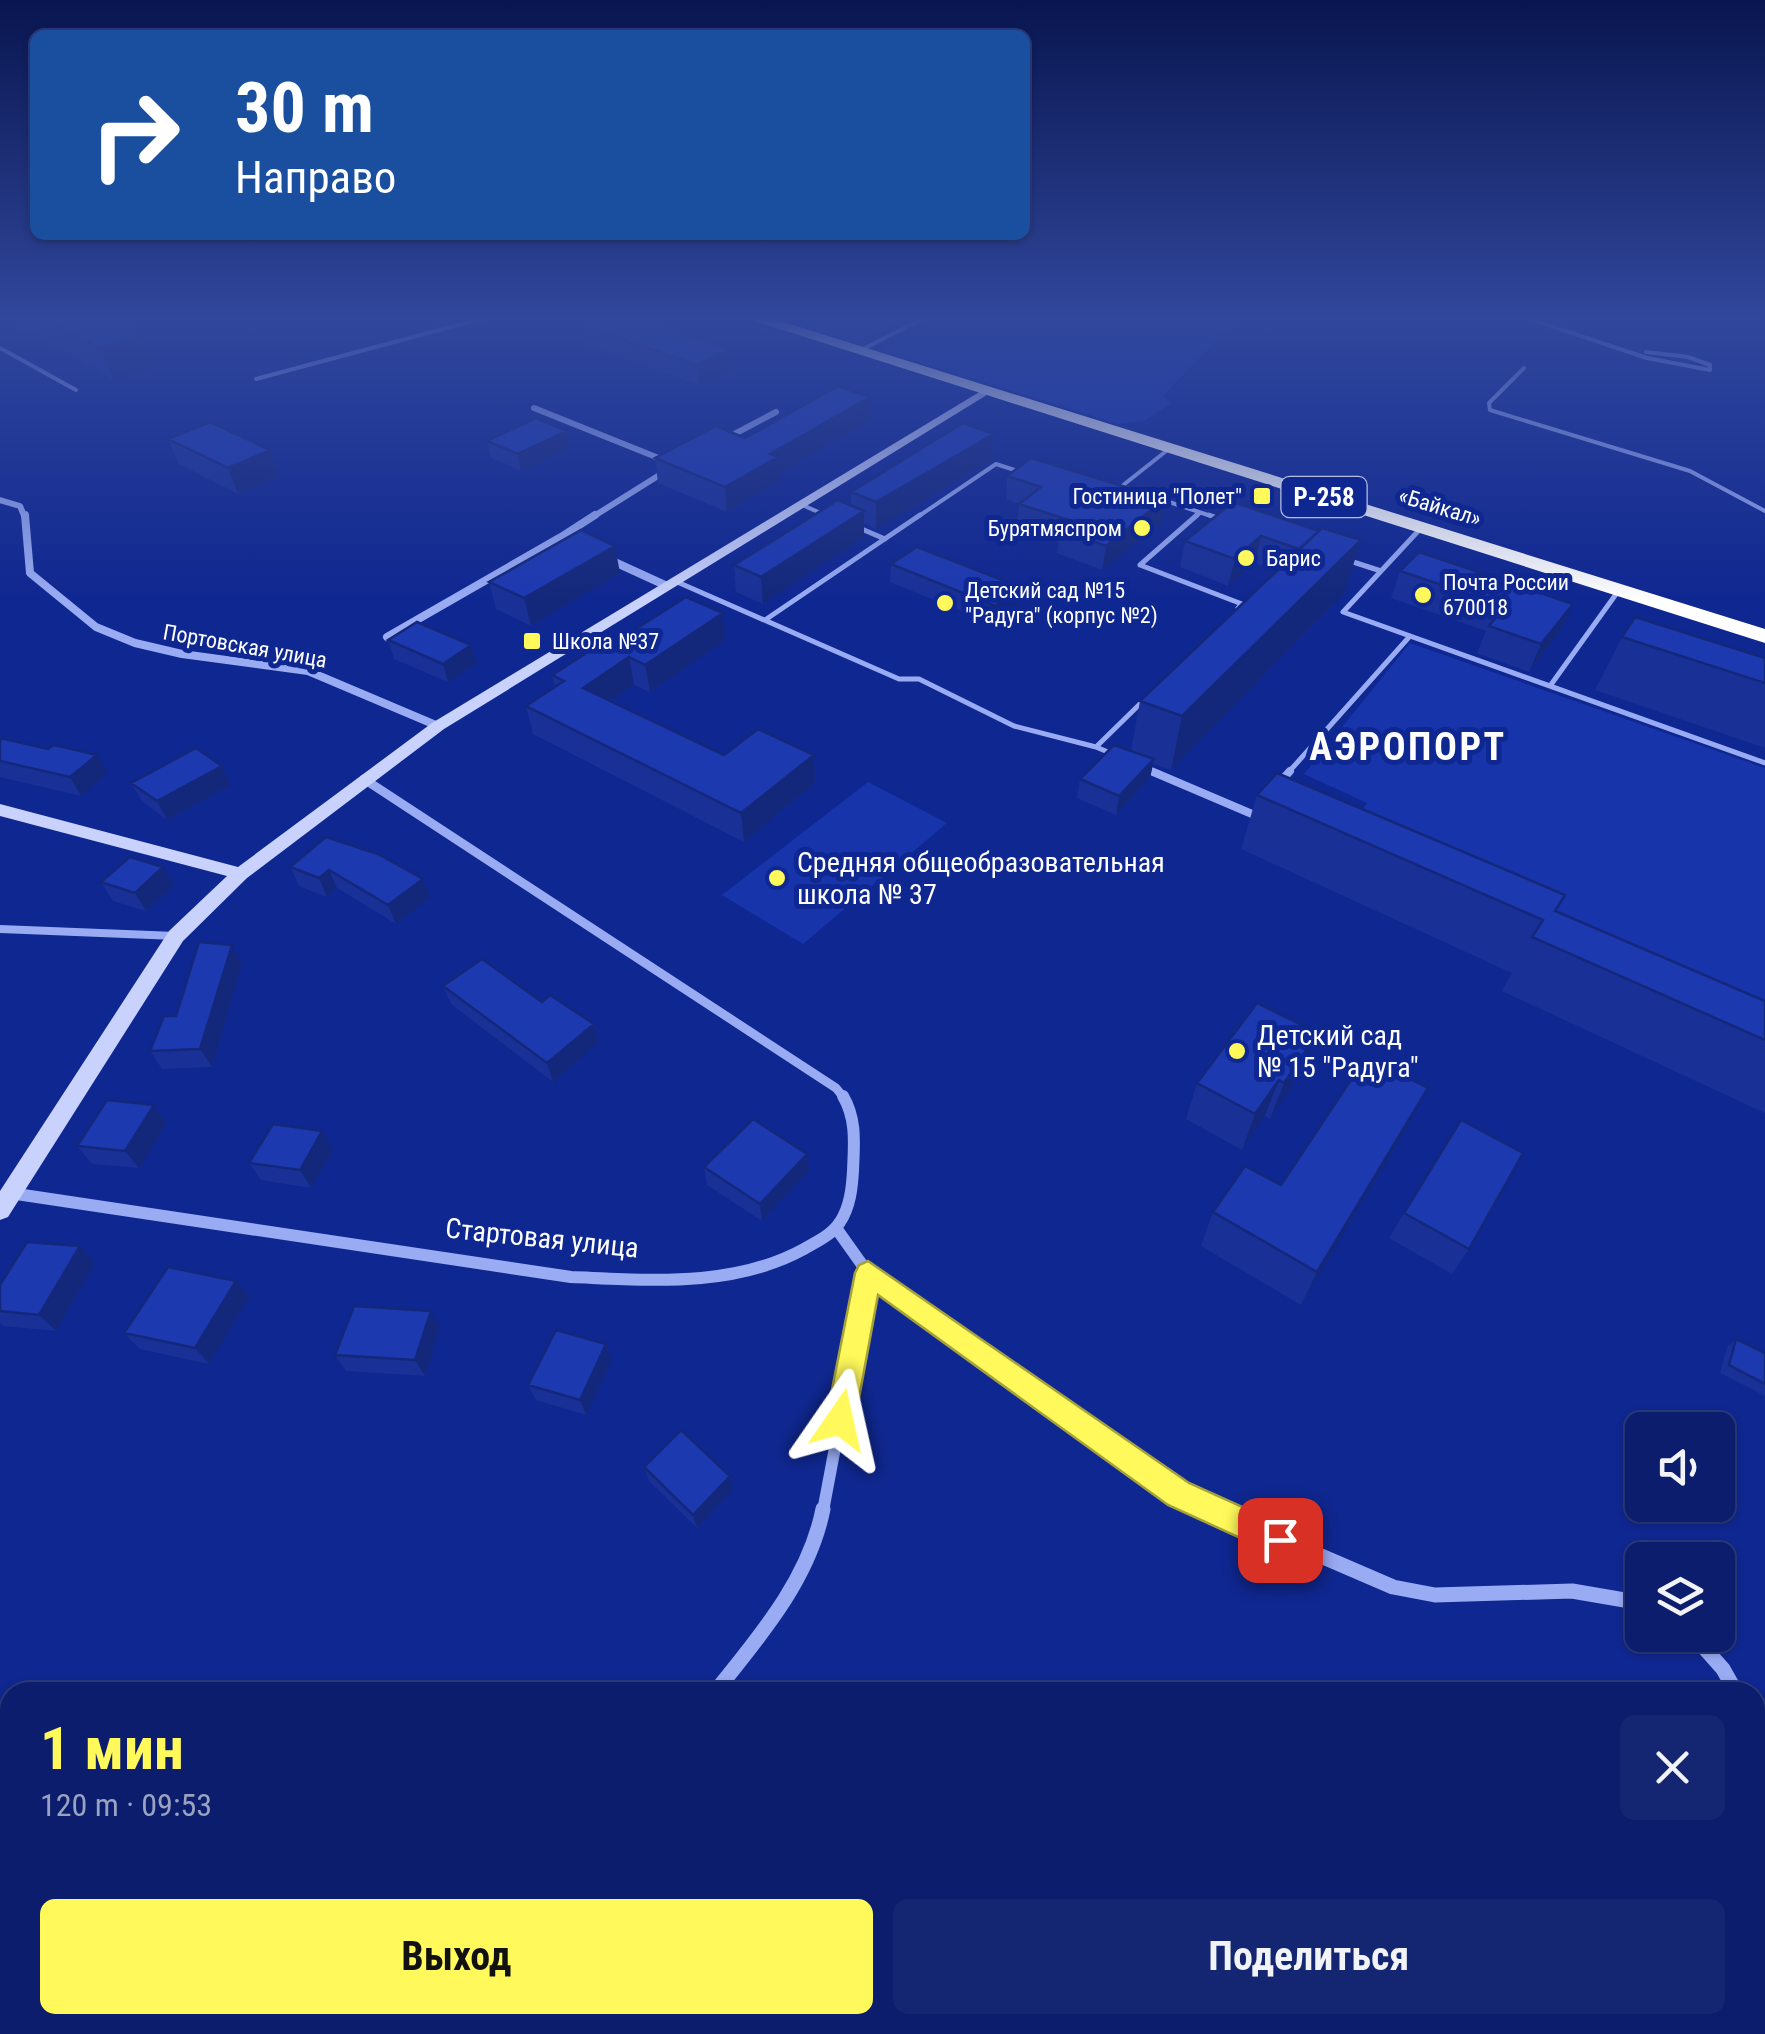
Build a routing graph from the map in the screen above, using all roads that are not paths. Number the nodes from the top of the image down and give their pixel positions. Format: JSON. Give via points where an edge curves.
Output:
{"nodes":[{"id":1,"x":539,"y":410,"type":"edge"},
{"id":2,"x":955,"y":410,"type":"edge"},
{"id":3,"x":1047,"y":410,"type":"edge"},
{"id":4,"x":1490,"y":410,"type":"edge"},
{"id":5,"x":776,"y":412,"type":"dead end"},
{"id":6,"x":710,"y":447,"type":"edge"},
{"id":7,"x":1170,"y":448,"type":"junction"},
{"id":8,"x":1032,"y":476,"type":"edge"},
{"id":9,"x":1105,"y":481,"type":"edge"},
{"id":10,"x":1122,"y":486,"type":"junction"},
{"id":11,"x":1138,"y":492,"type":"edge"},
{"id":12,"x":1153,"y":497,"type":"edge"},
{"id":13,"x":0,"y":500,"type":"edge"},
{"id":14,"x":800,"y":504,"type":"junction"},
{"id":15,"x":1765,"y":511,"type":"edge"},
{"id":16,"x":1200,"y":512,"type":"junction"},
{"id":17,"x":1236,"y":524,"type":"edge"},
{"id":18,"x":1421,"y":528,"type":"junction"},
{"id":19,"x":561,"y":538,"type":"junction"},
{"id":20,"x":885,"y":539,"type":"junction"},
{"id":21,"x":578,"y":546,"type":"edge"},
{"id":22,"x":596,"y":554,"type":"edge"},
{"id":23,"x":1344,"y":560,"type":"edge"},
{"id":24,"x":1381,"y":571,"type":"junction"},
{"id":25,"x":671,"y":583,"type":"junction"},
{"id":26,"x":1619,"y":590,"type":"junction"},
{"id":27,"x":1229,"y":617,"type":"edge"},
{"id":28,"x":765,"y":620,"type":"junction"},
{"id":29,"x":1410,"y":636,"type":"junction"},
{"id":30,"x":1765,"y":636,"type":"edge"},
{"id":31,"x":387,"y":637,"type":"edge"},
{"id":32,"x":1550,"y":686,"type":"junction"},
{"id":33,"x":1149,"y":695,"type":"edge"},
{"id":34,"x":438,"y":726,"type":"junction"},
{"id":35,"x":1096,"y":747,"type":"junction"},
{"id":36,"x":1765,"y":762,"type":"edge"},
{"id":37,"x":364,"y":780,"type":"junction"},
{"id":38,"x":1279,"y":784,"type":"edge"},
{"id":39,"x":1266,"y":799,"type":"edge"},
{"id":40,"x":0,"y":810,"type":"edge"},
{"id":41,"x":1252,"y":814,"type":"junction"},
{"id":42,"x":1270,"y":822,"type":"edge"},
{"id":43,"x":240,"y":874,"type":"junction"},
{"id":44,"x":0,"y":928,"type":"edge"},
{"id":45,"x":176,"y":936,"type":"junction"},
{"id":46,"x":3,"y":1198,"type":"edge"},
{"id":47,"x":836,"y":1228,"type":"junction"},
{"id":48,"x":868,"y":1273,"type":"junction"},
{"id":49,"x":1625,"y":1600,"type":"edge"},
{"id":50,"x":1707,"y":1652,"type":"edge"},
{"id":51,"x":723,"y":1682,"type":"edge"},
{"id":52,"x":1730,"y":1682,"type":"edge"}],
"edges":[{"from":1,"to":19,"type":"street","via":[[676,465]]},
{"from":2,"to":14,"type":"main road"},
{"from":3,"to":7,"type":"highway","name":"«Байкал»","number":"Р-258"},
{"from":4,"to":15,"type":"lane","via":[[1690,471]]},
{"from":5,"to":6,"type":"street"},
{"from":7,"to":10,"type":"lane"},
{"from":7,"to":18,"type":"highway","name":"«Байкал»","number":"Р-258"},
{"from":8,"to":20,"type":"lane","via":[[996,464]]},
{"from":9,"to":10,"type":"lane"},
{"from":10,"to":11,"type":"lane"},
{"from":12,"to":16,"type":"lane"},
{"from":13,"to":34,"type":"street","name":"Портовская улица","via":[[25,513],[30,574],[96,627],[182,654],[308,671]]},
{"from":14,"to":20,"type":"lane"},
{"from":14,"to":25,"type":"main road"},
{"from":16,"to":17,"type":"lane"},
{"from":16,"to":27,"type":"lane","via":[[1140,565],[1242,604]]},
{"from":18,"to":24,"type":"lane"},
{"from":18,"to":26,"type":"highway","name":"«Байкал»","number":"Р-258"},
{"from":19,"to":21,"type":"street"},
{"from":19,"to":31,"type":"street"},
{"from":20,"to":28,"type":"lane"},
{"from":22,"to":25,"type":"street"},
{"from":23,"to":24,"type":"lane"},
{"from":24,"to":29,"type":"lane","via":[[1343,612]]},
{"from":25,"to":28,"type":"lane"},
{"from":25,"to":34,"type":"main road"},
{"from":26,"to":30,"type":"highway","name":"«Байкал»","number":"Р-258"},
{"from":26,"to":32,"type":"lane"},
{"from":28,"to":35,"type":"lane","via":[[899,679],[918,679],[1014,726]]},
{"from":29,"to":32,"type":"lane"},
{"from":29,"to":38,"type":"lane"},
{"from":32,"to":36,"type":"lane"},
{"from":33,"to":35,"type":"lane"},
{"from":34,"to":37,"type":"main road"},
{"from":35,"to":41,"type":"lane"},
{"from":37,"to":43,"type":"main road"},
{"from":37,"to":47,"type":"street","via":[[850,1101],[853,1184]]},
{"from":39,"to":41,"type":"lane"},
{"from":40,"to":43,"type":"main road"},
{"from":41,"to":42,"type":"lane"},
{"from":43,"to":45,"type":"main road"},
{"from":44,"to":45,"type":"lane"},
{"from":45,"to":46,"type":"main road"},
{"from":46,"to":47,"type":"street","name":"Стартовая улица","via":[[571,1277],[659,1280],[746,1272],[795,1256]]},
{"from":47,"to":48,"type":"street"},
{"from":48,"to":49,"type":"street","via":[[1178,1494],[1245,1526],[1393,1587],[1435,1595],[1572,1591]]},
{"from":48,"to":51,"type":"street","via":[[819,1530],[789,1598]]},
{"from":50,"to":52,"type":"street"}]}
